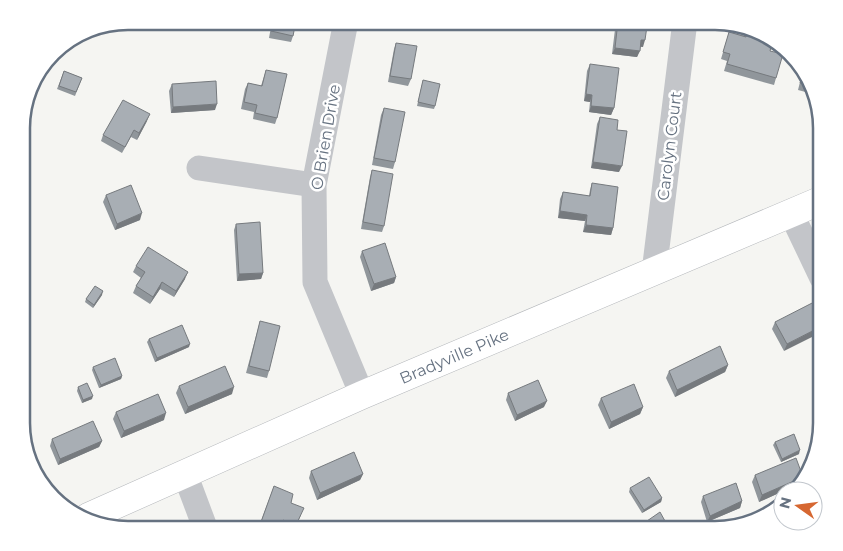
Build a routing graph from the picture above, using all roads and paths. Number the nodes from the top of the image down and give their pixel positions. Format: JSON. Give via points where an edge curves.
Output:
{"nodes":[{"id":1,"x":344,"y":30,"type":"edge"},
{"id":2,"x":684,"y":30,"type":"edge"},
{"id":3,"x":199,"y":168,"type":"dead end"},
{"id":4,"x":314,"y":185,"type":"junction"},
{"id":5,"x":813,"y":204,"type":"edge"},
{"id":6,"x":791,"y":213,"type":"junction"},
{"id":7,"x":813,"y":259,"type":"edge"},
{"id":8,"x":654,"y":272,"type":"junction"},
{"id":9,"x":362,"y":395,"type":"junction"},
{"id":10,"x":185,"y":474,"type":"junction"},
{"id":11,"x":95,"y":515,"type":"edge"},
{"id":12,"x":203,"y":521,"type":"edge"}],
"edges":[{"from":1,"to":4,"type":"street","name":"O Brien Drive"},
{"from":2,"to":8,"type":"street","name":"Carolyn Court"},
{"from":3,"to":4,"type":"street"},
{"from":4,"to":9,"type":"street","name":"O Brien Drive","via":[[315,282]]},
{"from":5,"to":6,"type":"main road","name":"Bradyville Pike"},
{"from":6,"to":7,"type":"street"},
{"from":6,"to":8,"type":"main road","name":"Bradyville Pike"},
{"from":8,"to":9,"type":"main road","name":"Bradyville Pike"},
{"from":9,"to":10,"type":"main road","name":"Bradyville Pike"},
{"from":10,"to":11,"type":"main road","name":"Bradyville Pike"},
{"from":10,"to":12,"type":"street"}]}
